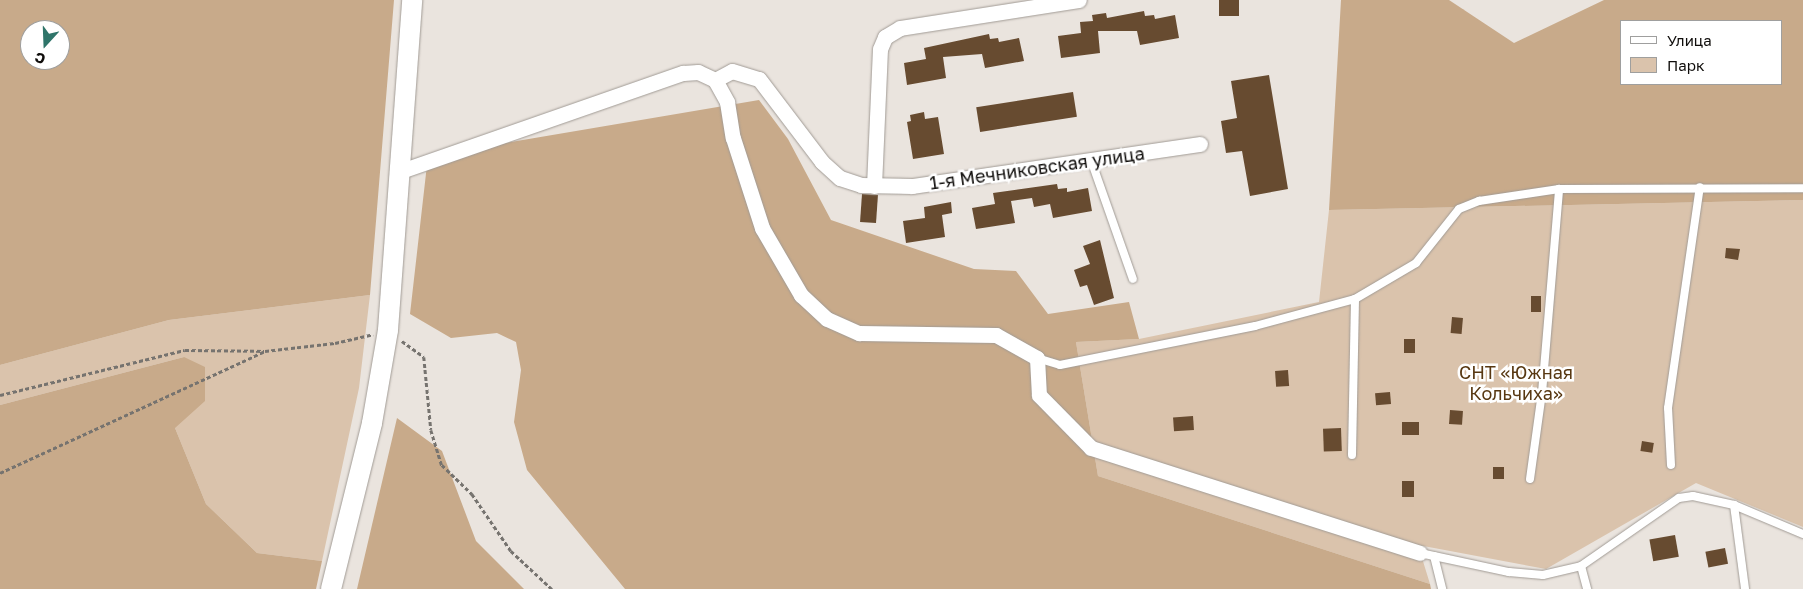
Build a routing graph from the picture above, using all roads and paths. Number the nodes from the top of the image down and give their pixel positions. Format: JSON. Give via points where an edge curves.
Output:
{"nodes":[{"id":1,"x":412,"y":0,"type":"edge"},
{"id":2,"x":1079,"y":0,"type":"edge"},
{"id":3,"x":715,"y":80,"type":"junction"},
{"id":4,"x":1200,"y":144,"type":"dead end"},
{"id":5,"x":1091,"y":160,"type":"junction"},
{"id":6,"x":401,"y":171,"type":"junction"},
{"id":7,"x":874,"y":186,"type":"junction"},
{"id":8,"x":1700,"y":187,"type":"junction"},
{"id":9,"x":1803,"y":188,"type":"edge"},
{"id":10,"x":1559,"y":190,"type":"junction"},
{"id":11,"x":1133,"y":279,"type":"dead end"},
{"id":12,"x":1355,"y":299,"type":"junction"},
{"id":13,"x":388,"y":333,"type":"junction"},
{"id":14,"x":266,"y":351,"type":"junction"},
{"id":15,"x":1037,"y":358,"type":"junction"},
{"id":16,"x":0,"y":394,"type":"edge"},
{"id":17,"x":1352,"y":455,"type":"dead end"},
{"id":18,"x":1671,"y":465,"type":"dead end"},
{"id":19,"x":0,"y":473,"type":"edge"},
{"id":20,"x":1530,"y":480,"type":"dead end"},
{"id":21,"x":1734,"y":505,"type":"junction"},
{"id":22,"x":1803,"y":534,"type":"edge"},
{"id":23,"x":1427,"y":554,"type":"junction"},
{"id":24,"x":1581,"y":566,"type":"junction"},
{"id":25,"x":331,"y":589,"type":"edge"},
{"id":26,"x":552,"y":589,"type":"edge"},
{"id":27,"x":1442,"y":589,"type":"edge"},
{"id":28,"x":1587,"y":589,"type":"edge"},
{"id":29,"x":1745,"y":589,"type":"edge"}],
"edges":[{"from":1,"to":6,"type":"main road"},
{"from":2,"to":7,"type":"street","via":[[900,28],[885,37],[880,49]]},
{"from":3,"to":6,"type":"street","via":[[698,72],[683,73]]},
{"from":3,"to":7,"type":"street","name":"1-я Мечниковская улица","via":[[732,71],[759,79],[822,162],[840,178]]},
{"from":3,"to":15,"type":"street","via":[[727,102],[733,138],[762,228],[801,295],[827,319],[859,333],[996,335]]},
{"from":4,"to":5,"type":"street","name":"1-я Мечниковская улица"},
{"from":5,"to":7,"type":"street","name":"1-я Мечниковская улица","via":[[912,186]]},
{"from":5,"to":11,"type":"lane"},
{"from":6,"to":13,"type":"main road"},
{"from":8,"to":9,"type":"lane"},
{"from":8,"to":10,"type":"lane"},
{"from":8,"to":18,"type":"lane","via":[[1668,408]]},
{"from":10,"to":12,"type":"lane","via":[[1459,209],[1426,254]]},
{"from":10,"to":20,"type":"lane"},
{"from":12,"to":15,"type":"lane","via":[[1256,326],[1060,365]]},
{"from":12,"to":17,"type":"lane"},
{"from":13,"to":14,"type":"path"},
{"from":13,"to":25,"type":"main road","via":[[349,524]]},
{"from":13,"to":26,"type":"path","via":[[424,356],[431,430],[442,465],[472,494],[511,552]]},
{"from":14,"to":16,"type":"path","via":[[184,350]]},
{"from":14,"to":19,"type":"path"},
{"from":15,"to":23,"type":"street","via":[[1039,395],[1090,448]]},
{"from":21,"to":22,"type":"lane"},
{"from":21,"to":24,"type":"lane","via":[[1707,496],[1679,498]]},
{"from":21,"to":29,"type":"lane"},
{"from":23,"to":24,"type":"lane","via":[[1518,573],[1543,574]]},
{"from":23,"to":27,"type":"lane"},
{"from":24,"to":28,"type":"lane"}]}
